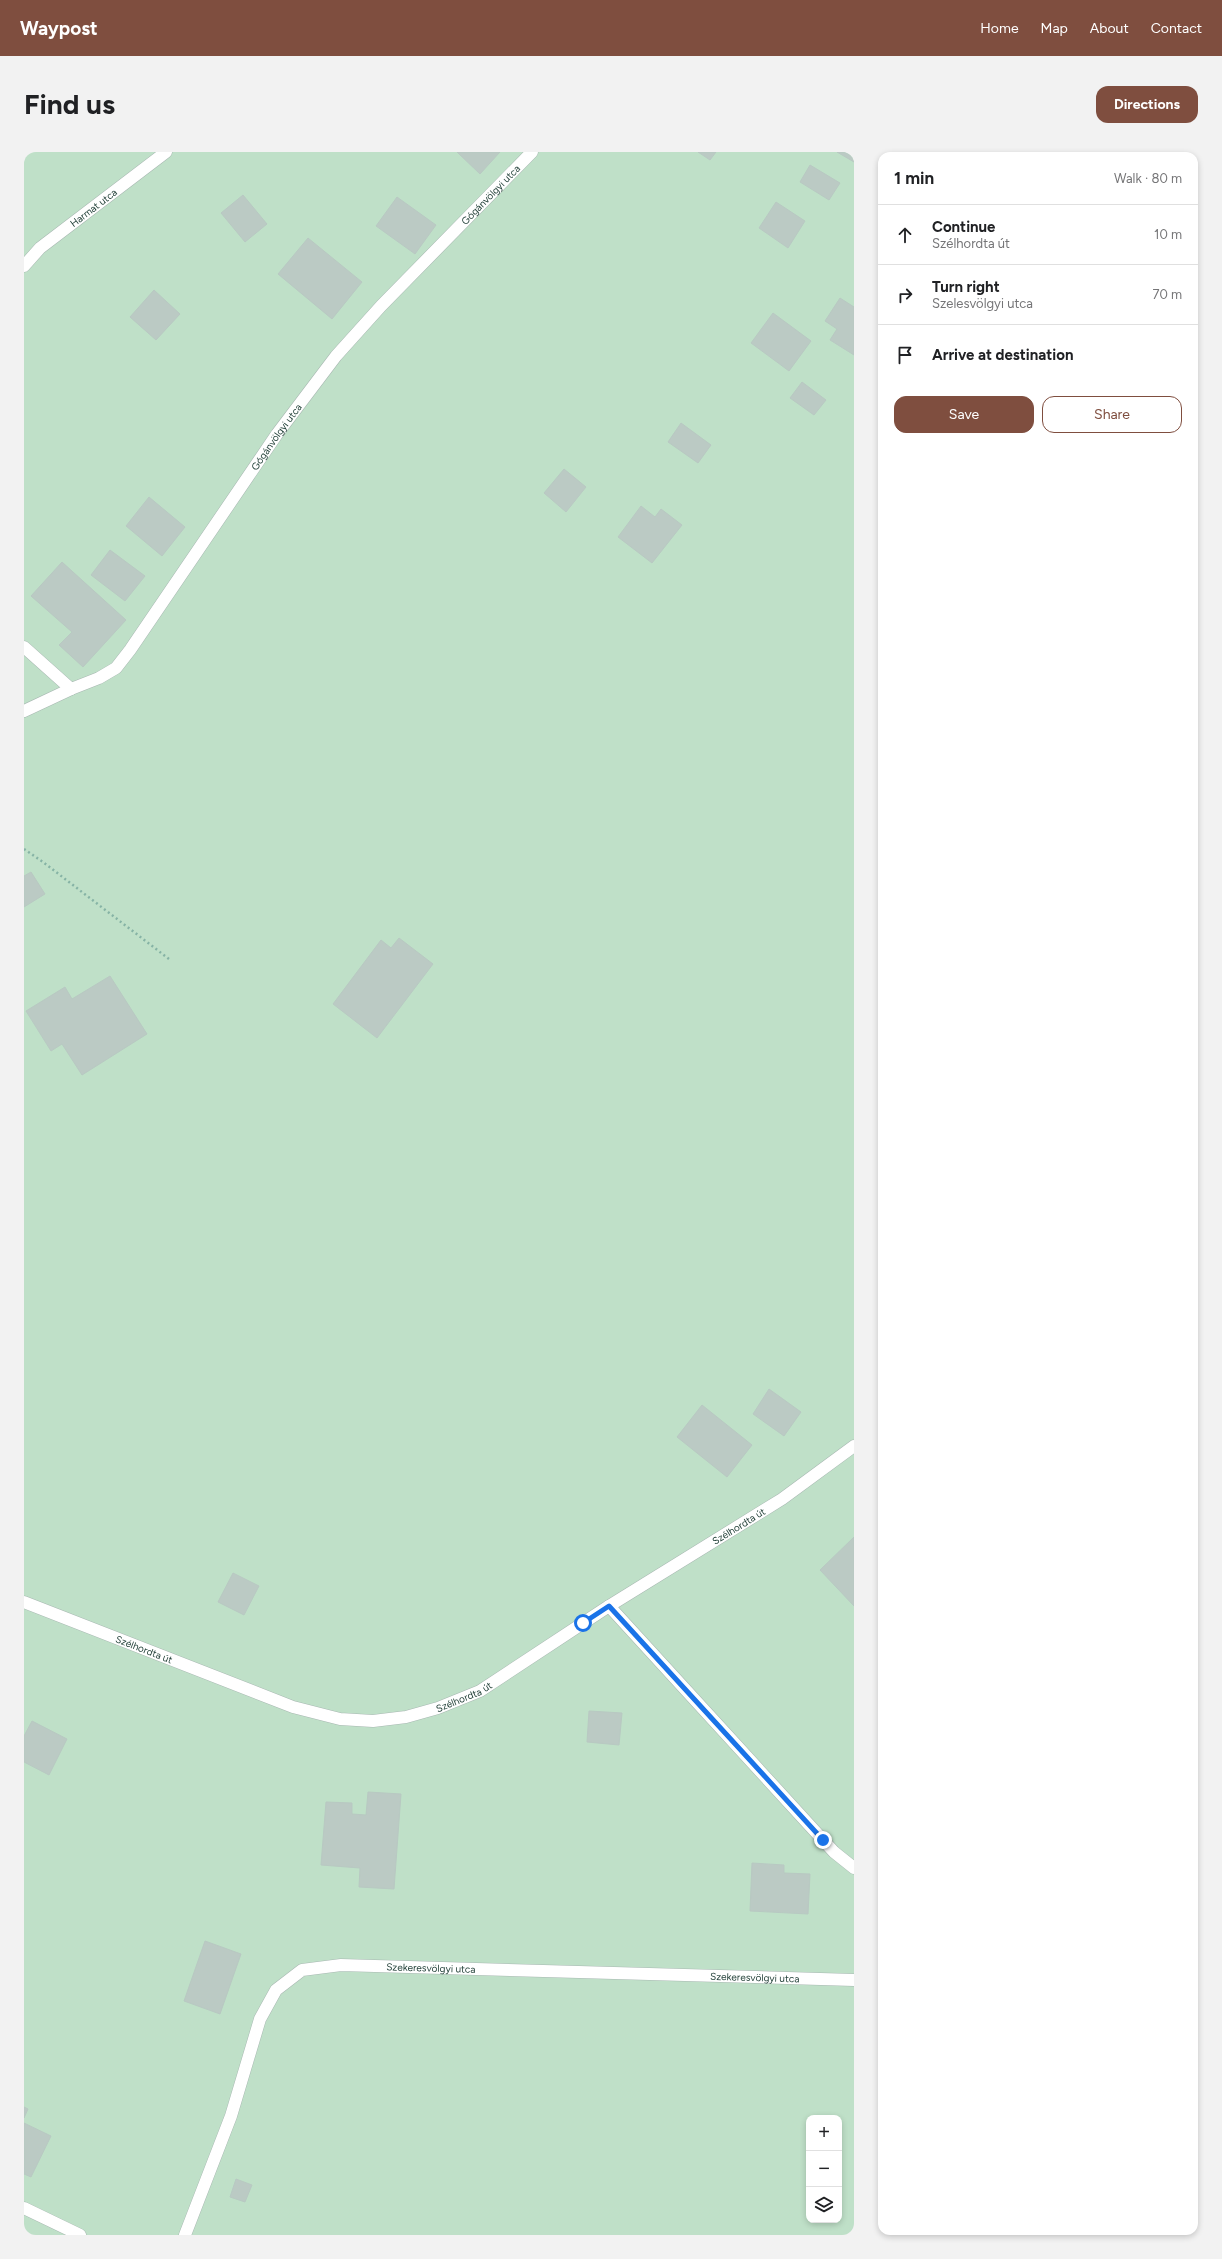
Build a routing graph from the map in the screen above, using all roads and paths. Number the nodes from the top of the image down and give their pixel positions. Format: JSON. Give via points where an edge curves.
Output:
{"nodes":[{"id":1,"x":166,"y":152,"type":"edge"},
{"id":2,"x":532,"y":152,"type":"edge"},
{"id":3,"x":24,"y":266,"type":"edge"},
{"id":4,"x":24,"y":647,"type":"edge"},
{"id":5,"x":71,"y":689,"type":"junction"},
{"id":6,"x":24,"y":711,"type":"edge"},
{"id":7,"x":24,"y":850,"type":"edge"},
{"id":8,"x":169,"y":959,"type":"dead end"},
{"id":9,"x":854,"y":1446,"type":"edge"},
{"id":10,"x":24,"y":1602,"type":"edge"},
{"id":11,"x":609,"y":1606,"type":"junction"},
{"id":12,"x":854,"y":1868,"type":"edge"},
{"id":13,"x":854,"y":1980,"type":"edge"},
{"id":14,"x":24,"y":2208,"type":"edge"},
{"id":15,"x":80,"y":2235,"type":"edge"},
{"id":16,"x":185,"y":2235,"type":"edge"}],
"edges":[{"from":1,"to":3,"type":"street","name":"Harmat utca","via":[[40,248]]},
{"from":2,"to":5,"type":"street","name":"Gógánvölgyi utca","via":[[381,306],[336,356],[277,434],[116,668]]},
{"from":4,"to":5,"type":"street"},
{"from":5,"to":6,"type":"street","name":"Gógánvölgyi utca"},
{"from":7,"to":8,"type":"path"},
{"from":9,"to":11,"type":"street","name":"Szélhordta út","via":[[782,1499]]},
{"from":10,"to":11,"type":"street","name":"Szélhordta út","via":[[293,1707],[340,1719],[373,1721],[412,1715],[480,1691]]},
{"from":11,"to":12,"type":"street","via":[[834,1852]]},
{"from":13,"to":16,"type":"street","name":"Szekeresvölgyi utca","via":[[341,1965],[302,1970],[276,1990],[260,2019],[231,2116]]},
{"from":14,"to":15,"type":"street"}]}
